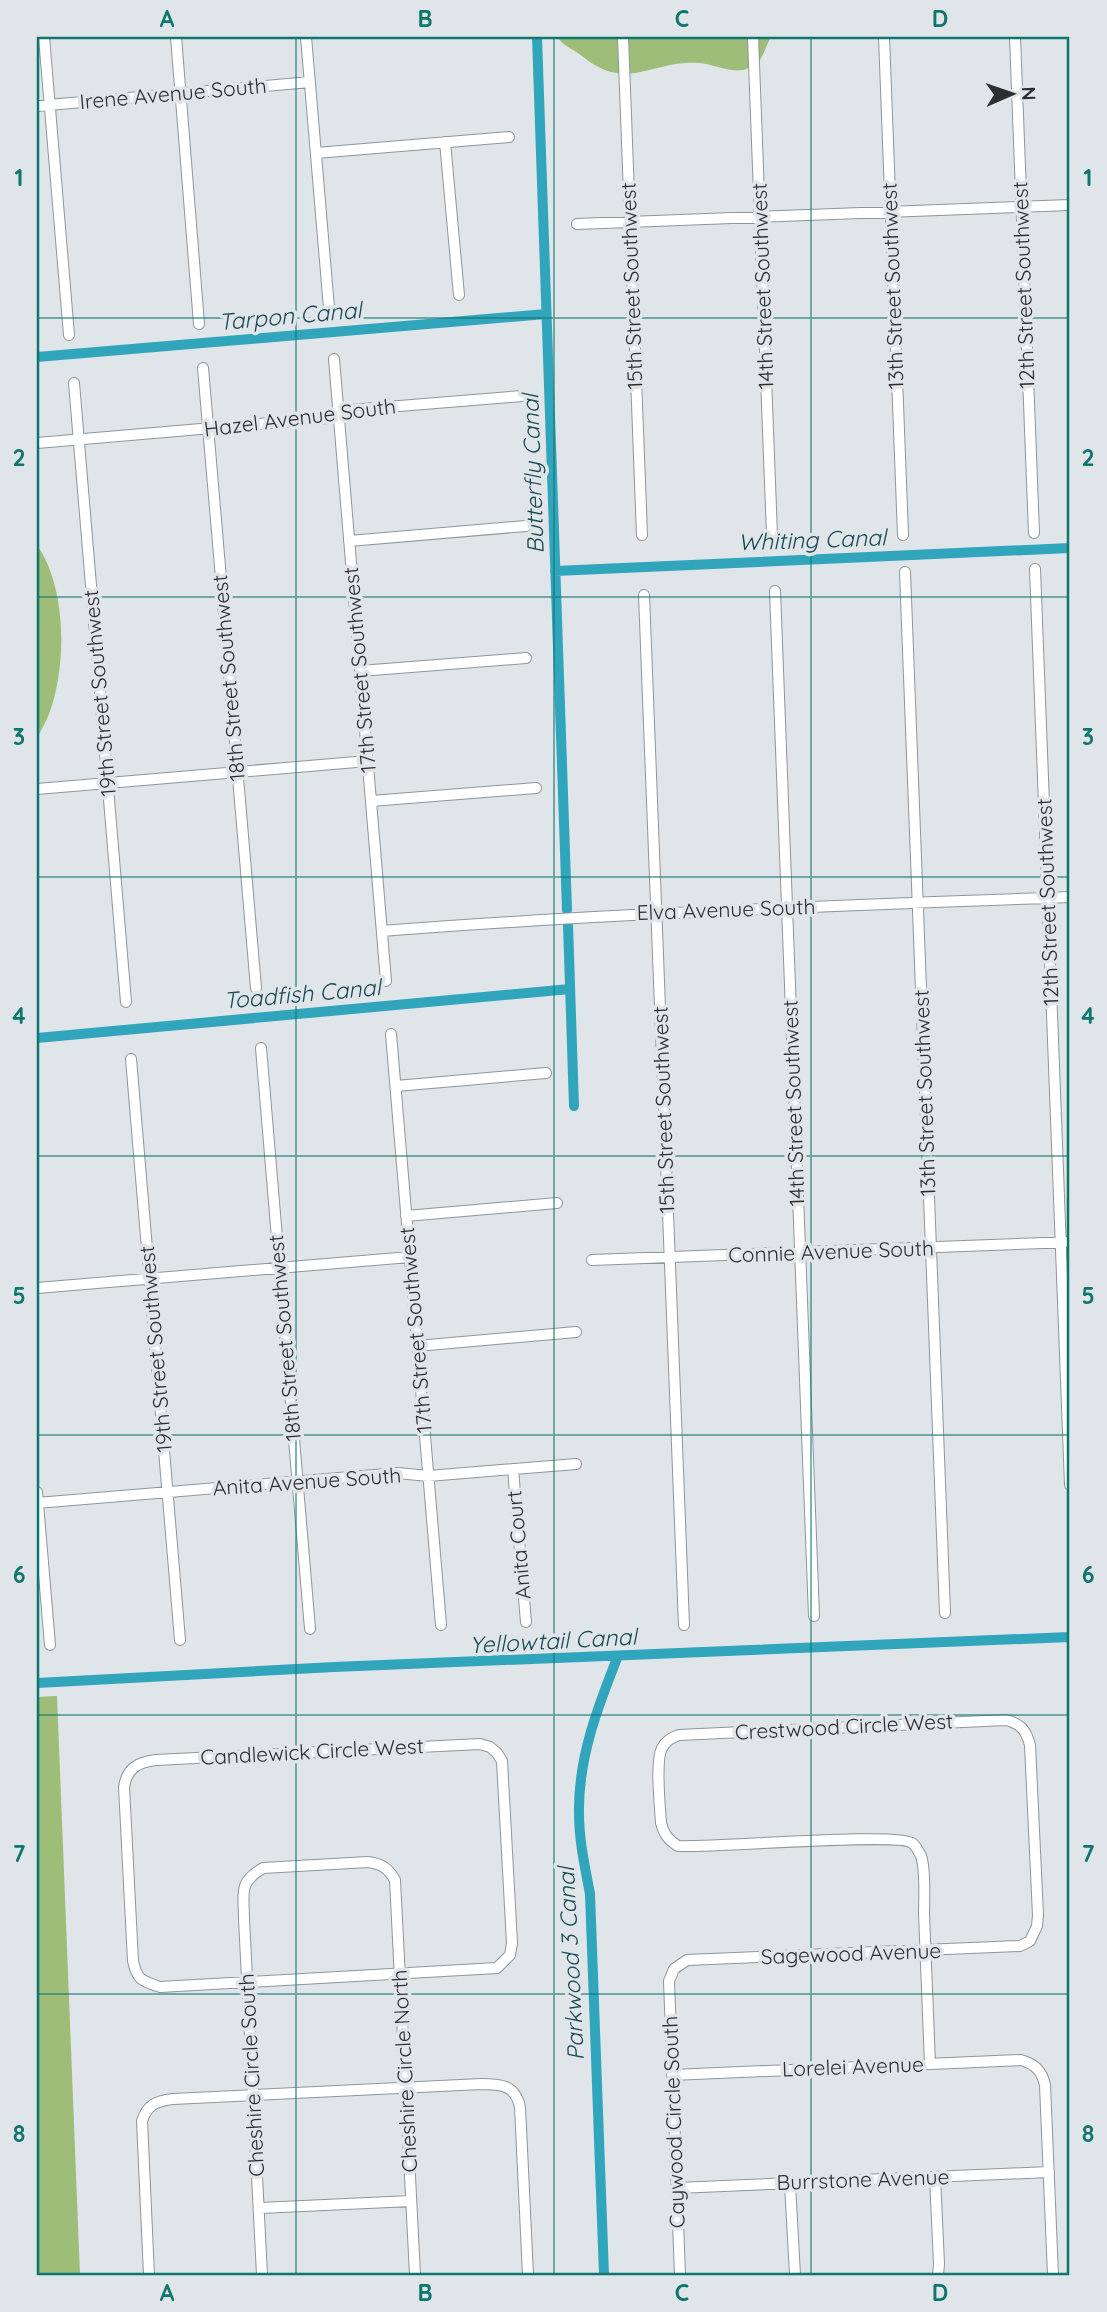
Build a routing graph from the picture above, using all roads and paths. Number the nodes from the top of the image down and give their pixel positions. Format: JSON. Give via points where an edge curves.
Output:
{"nodes":[{"id":1,"x":44,"y":37,"type":"edge"},
{"id":2,"x":176,"y":37,"type":"edge"},
{"id":3,"x":306,"y":37,"type":"edge"},
{"id":4,"x":623,"y":37,"type":"edge"},
{"id":5,"x":753,"y":37,"type":"edge"},
{"id":6,"x":884,"y":37,"type":"edge"},
{"id":7,"x":1015,"y":37,"type":"edge"},
{"id":8,"x":310,"y":82,"type":"junction"},
{"id":9,"x":180,"y":93,"type":"junction"},
{"id":10,"x":50,"y":104,"type":"junction"},
{"id":11,"x":37,"y":106,"type":"edge"},
{"id":12,"x":509,"y":137,"type":"dead end"},
{"id":13,"x":445,"y":142,"type":"junction"},
{"id":14,"x":316,"y":153,"type":"junction"},
{"id":15,"x":1070,"y":205,"type":"edge"},
{"id":16,"x":1021,"y":207,"type":"junction"},
{"id":17,"x":891,"y":212,"type":"junction"},
{"id":18,"x":761,"y":217,"type":"junction"},
{"id":19,"x":630,"y":221,"type":"junction"},
{"id":20,"x":578,"y":224,"type":"dead end"},
{"id":21,"x":459,"y":295,"type":"dead end"},
{"id":22,"x":329,"y":308,"type":"dead end"},
{"id":23,"x":199,"y":324,"type":"dead end"},
{"id":24,"x":69,"y":335,"type":"dead end"},
{"id":25,"x":334,"y":359,"type":"dead end"},
{"id":26,"x":203,"y":368,"type":"dead end"},
{"id":27,"x":74,"y":383,"type":"dead end"},
{"id":28,"x":522,"y":396,"type":"dead end"},
{"id":29,"x":338,"y":411,"type":"junction"},
{"id":30,"x":208,"y":429,"type":"junction"},
{"id":31,"x":78,"y":439,"type":"junction"},
{"id":32,"x":37,"y":443,"type":"edge"},
{"id":33,"x":526,"y":526,"type":"dead end"},
{"id":34,"x":1034,"y":533,"type":"dead end"},
{"id":35,"x":642,"y":535,"type":"dead end"},
{"id":36,"x":772,"y":535,"type":"dead end"},
{"id":37,"x":903,"y":535,"type":"dead end"},
{"id":38,"x":349,"y":541,"type":"junction"},
{"id":39,"x":1035,"y":569,"type":"dead end"},
{"id":40,"x":905,"y":572,"type":"dead end"},
{"id":41,"x":775,"y":591,"type":"dead end"},
{"id":42,"x":644,"y":594,"type":"dead end"},
{"id":43,"x":526,"y":657,"type":"dead end"},
{"id":44,"x":360,"y":671,"type":"junction"},
{"id":45,"x":368,"y":761,"type":"junction"},
{"id":46,"x":237,"y":772,"type":"junction"},
{"id":47,"x":107,"y":783,"type":"junction"},
{"id":48,"x":536,"y":788,"type":"dead end"},
{"id":49,"x":37,"y":789,"type":"edge"},
{"id":50,"x":372,"y":801,"type":"junction"},
{"id":51,"x":1070,"y":897,"type":"edge"},
{"id":52,"x":1048,"y":898,"type":"junction"},
{"id":53,"x":918,"y":903,"type":"junction"},
{"id":54,"x":787,"y":908,"type":"junction"},
{"id":55,"x":656,"y":913,"type":"junction"},
{"id":56,"x":382,"y":931,"type":"junction"},
{"id":57,"x":386,"y":981,"type":"dead end"},
{"id":58,"x":256,"y":988,"type":"dead end"},
{"id":59,"x":126,"y":1002,"type":"dead end"},
{"id":60,"x":391,"y":1034,"type":"dead end"},
{"id":61,"x":261,"y":1048,"type":"dead end"},
{"id":62,"x":131,"y":1059,"type":"dead end"},
{"id":63,"x":546,"y":1073,"type":"dead end"},
{"id":64,"x":396,"y":1086,"type":"junction"},
{"id":65,"x":557,"y":1203,"type":"dead end"},
{"id":66,"x":406,"y":1216,"type":"junction"},
{"id":67,"x":1066,"y":1242,"type":"edge"},
{"id":68,"x":930,"y":1248,"type":"junction"},
{"id":69,"x":800,"y":1253,"type":"junction"},
{"id":70,"x":410,"y":1257,"type":"junction"},
{"id":71,"x":670,"y":1257,"type":"junction"},
{"id":72,"x":592,"y":1260,"type":"dead end"},
{"id":73,"x":279,"y":1268,"type":"junction"},
{"id":74,"x":149,"y":1279,"type":"junction"},
{"id":75,"x":37,"y":1288,"type":"edge"},
{"id":76,"x":576,"y":1332,"type":"dead end"},
{"id":77,"x":417,"y":1346,"type":"junction"},
{"id":78,"x":576,"y":1464,"type":"dead end"},
{"id":79,"x":513,"y":1469,"type":"junction"},
{"id":80,"x":428,"y":1476,"type":"junction"},
{"id":81,"x":297,"y":1481,"type":"junction"},
{"id":82,"x":1070,"y":1485,"type":"edge"},
{"id":83,"x":168,"y":1493,"type":"junction"},
{"id":84,"x":37,"y":1500,"type":"edge"},
{"id":85,"x":945,"y":1613,"type":"dead end"},
{"id":86,"x":814,"y":1616,"type":"dead end"},
{"id":87,"x":526,"y":1622,"type":"dead end"},
{"id":88,"x":441,"y":1625,"type":"dead end"},
{"id":89,"x":684,"y":1625,"type":"dead end"},
{"id":90,"x":310,"y":1629,"type":"dead end"},
{"id":91,"x":180,"y":1640,"type":"dead end"},
{"id":92,"x":50,"y":1645,"type":"dead end"},
{"id":93,"x":249,"y":1877,"type":"joint"},
{"id":94,"x":1030,"y":1941,"type":"joint"},
{"id":95,"x":926,"y":1950,"type":"junction"},
{"id":96,"x":674,"y":1969,"type":"joint"},
{"id":97,"x":400,"y":1974,"type":"junction"},
{"id":98,"x":248,"y":1982,"type":"junction"},
{"id":99,"x":930,"y":2064,"type":"junction"},
{"id":100,"x":672,"y":2075,"type":"junction"},
{"id":101,"x":405,"y":2088,"type":"junction"},
{"id":102,"x":253,"y":2095,"type":"junction"},
{"id":103,"x":1049,"y":2172,"type":"junction"},
{"id":104,"x":935,"y":2177,"type":"junction"},
{"id":105,"x":790,"y":2184,"type":"junction"},
{"id":106,"x":677,"y":2188,"type":"junction"},
{"id":107,"x":411,"y":2201,"type":"junction"},
{"id":108,"x":260,"y":2208,"type":"junction"},
{"id":109,"x":149,"y":2275,"type":"edge"},
{"id":110,"x":262,"y":2275,"type":"edge"},
{"id":111,"x":415,"y":2275,"type":"edge"},
{"id":112,"x":528,"y":2275,"type":"edge"},
{"id":113,"x":680,"y":2275,"type":"edge"},
{"id":114,"x":795,"y":2275,"type":"edge"},
{"id":115,"x":937,"y":2275,"type":"edge"},
{"id":116,"x":1053,"y":2275,"type":"edge"}],
"edges":[{"from":1,"to":10,"type":"street"},
{"from":2,"to":9,"type":"street"},
{"from":3,"to":8,"type":"street"},
{"from":4,"to":19,"type":"street","name":"15th Street Southwest"},
{"from":5,"to":18,"type":"street","name":"14th Street Southwest"},
{"from":6,"to":17,"type":"street","name":"13th Street Southwest"},
{"from":7,"to":16,"type":"street","name":"12th Street Southwest"},
{"from":8,"to":9,"type":"street","name":"Irene Avenue South"},
{"from":8,"to":14,"type":"street"},
{"from":9,"to":10,"type":"street","name":"Irene Avenue South"},
{"from":9,"to":23,"type":"street"},
{"from":10,"to":11,"type":"street","name":"Irene Avenue South"},
{"from":10,"to":24,"type":"street"},
{"from":12,"to":13,"type":"street"},
{"from":13,"to":14,"type":"street"},
{"from":13,"to":21,"type":"street"},
{"from":14,"to":22,"type":"street"},
{"from":15,"to":16,"type":"street"},
{"from":16,"to":17,"type":"street"},
{"from":16,"to":34,"type":"street","name":"12th Street Southwest"},
{"from":17,"to":18,"type":"street"},
{"from":17,"to":37,"type":"street","name":"13th Street Southwest"},
{"from":18,"to":19,"type":"street"},
{"from":18,"to":36,"type":"street","name":"14th Street Southwest"},
{"from":19,"to":20,"type":"street"},
{"from":19,"to":35,"type":"street","name":"15th Street Southwest"},
{"from":25,"to":29,"type":"street","name":"17th Street Southwest"},
{"from":26,"to":30,"type":"street","name":"18th Street Southwest"},
{"from":27,"to":31,"type":"street","name":"19th Street Southwest"},
{"from":28,"to":29,"type":"street","name":"Hazel Avenue South"},
{"from":29,"to":30,"type":"street","name":"Hazel Avenue South","via":[[328,418]]},
{"from":29,"to":38,"type":"street","name":"17th Street Southwest"},
{"from":30,"to":31,"type":"street","name":"Hazel Avenue South"},
{"from":30,"to":46,"type":"street","name":"18th Street Southwest"},
{"from":31,"to":32,"type":"street","name":"Hazel Avenue South"},
{"from":31,"to":47,"type":"street","name":"19th Street Southwest"},
{"from":33,"to":38,"type":"street"},
{"from":38,"to":44,"type":"street","name":"17th Street Southwest"},
{"from":39,"to":52,"type":"street","name":"12th Street Southwest"},
{"from":40,"to":53,"type":"street","name":"13th Street Southwest"},
{"from":41,"to":54,"type":"street","name":"14th Street Southwest"},
{"from":42,"to":55,"type":"street","name":"15th Street Southwest"},
{"from":43,"to":44,"type":"street"},
{"from":44,"to":45,"type":"street","name":"17th Street Southwest"},
{"from":45,"to":46,"type":"street"},
{"from":45,"to":50,"type":"street","name":"17th Street Southwest"},
{"from":46,"to":47,"type":"street"},
{"from":46,"to":58,"type":"street","name":"18th Street Southwest"},
{"from":47,"to":49,"type":"street"},
{"from":47,"to":59,"type":"street","name":"19th Street Southwest"},
{"from":48,"to":50,"type":"street"},
{"from":50,"to":56,"type":"street","name":"17th Street Southwest"},
{"from":51,"to":52,"type":"street","name":"Elva Avenue South"},
{"from":52,"to":53,"type":"street","name":"Elva Avenue South"},
{"from":52,"to":67,"type":"street","name":"12th Street Southwest"},
{"from":53,"to":54,"type":"street","name":"Elva Avenue South"},
{"from":53,"to":68,"type":"street","name":"13th Street Southwest"},
{"from":54,"to":55,"type":"street","name":"Elva Avenue South"},
{"from":54,"to":69,"type":"street","name":"14th Street Southwest"},
{"from":55,"to":56,"type":"street","name":"Elva Avenue South"},
{"from":55,"to":71,"type":"street","name":"15th Street Southwest"},
{"from":56,"to":57,"type":"street","name":"17th Street Southwest"},
{"from":60,"to":64,"type":"street","name":"17th Street Southwest"},
{"from":61,"to":73,"type":"street","name":"18th Street Southwest"},
{"from":62,"to":74,"type":"street","name":"19th Street Southwest"},
{"from":63,"to":64,"type":"street"},
{"from":64,"to":66,"type":"street","name":"17th Street Southwest"},
{"from":65,"to":66,"type":"street"},
{"from":66,"to":70,"type":"street","name":"17th Street Southwest"},
{"from":67,"to":68,"type":"street","name":"Connie Avenue South"},
{"from":67,"to":82,"type":"street","name":"12th Street Southwest"},
{"from":68,"to":69,"type":"street","name":"Connie Avenue South"},
{"from":68,"to":85,"type":"street","name":"13th Street Southwest"},
{"from":69,"to":71,"type":"street","name":"Connie Avenue South"},
{"from":69,"to":86,"type":"street","name":"14th Street Southwest"},
{"from":70,"to":73,"type":"street"},
{"from":70,"to":77,"type":"street","name":"17th Street Southwest"},
{"from":71,"to":72,"type":"street","name":"Connie Avenue South"},
{"from":71,"to":89,"type":"street","name":"15th Street Southwest"},
{"from":73,"to":74,"type":"street"},
{"from":73,"to":81,"type":"street","name":"18th Street Southwest"},
{"from":74,"to":75,"type":"street"},
{"from":74,"to":83,"type":"street","name":"19th Street Southwest"},
{"from":76,"to":77,"type":"street"},
{"from":77,"to":80,"type":"street","name":"17th Street Southwest"},
{"from":78,"to":79,"type":"street","name":"Anita Avenue South"},
{"from":79,"to":80,"type":"street","name":"Anita Avenue South"},
{"from":79,"to":87,"type":"street","name":"Anita Court"},
{"from":80,"to":81,"type":"street","name":"Anita Avenue South","via":[[398,1473]]},
{"from":80,"to":88,"type":"street","name":"17th Street Southwest"},
{"from":81,"to":83,"type":"street","name":"Anita Avenue South"},
{"from":81,"to":90,"type":"street","name":"18th Street Southwest"},
{"from":83,"to":84,"type":"street","name":"Anita Avenue South"},
{"from":83,"to":91,"type":"street","name":"19th Street Southwest"},
{"from":84,"to":92,"type":"street"},
{"from":93,"to":97,"type":"street","name":"Cheshire Circle North","via":[[263,1868],[368,1862],[388,1869],[395,1880]]},
{"from":93,"to":98,"type":"street","name":"Cheshire Circle South","via":[[244,1885]]},
{"from":94,"to":95,"type":"street","name":"Sagewood Avenue","via":[[1020,1946]]},
{"from":94,"to":95,"type":"street","name":"Crestwood Circle West","via":[[1038,1915],[1031,1759],[1027,1733],[1018,1723],[679,1735],[662,1746],[661,1823],[663,1832],[678,1846],[905,1839],[913,1844],[921,1857]]},
{"from":95,"to":96,"type":"street","name":"Sagewood Avenue","via":[[687,1961]]},
{"from":95,"to":99,"type":"street"},
{"from":96,"to":100,"type":"street","name":"Caywood Circle South","via":[[669,1981]]},
{"from":97,"to":98,"type":"street"},
{"from":97,"to":98,"type":"street","name":"Candlewick Circle West","via":[[497,1968],[510,1955],[504,1794],[498,1753],[480,1744],[135,1765],[124,1787],[135,1972],[142,1981],[160,1987]]},
{"from":97,"to":101,"type":"street","name":"Cheshire Circle North"},
{"from":98,"to":102,"type":"street","name":"Cheshire Circle South"},
{"from":99,"to":100,"type":"street","name":"Lorelei Avenue"},
{"from":99,"to":103,"type":"street","name":"Lorelei Avenue","via":[[1032,2063],[1045,2085]]},
{"from":100,"to":106,"type":"street","name":"Caywood Circle South"},
{"from":101,"to":102,"type":"street"},
{"from":101,"to":107,"type":"street","name":"Cheshire Circle North"},
{"from":101,"to":112,"type":"street","via":[[503,2084],[512,2090],[519,2102]]},
{"from":102,"to":108,"type":"street","name":"Cheshire Circle South"},
{"from":102,"to":109,"type":"street","via":[[162,2100],[145,2112]]},
{"from":103,"to":104,"type":"street","name":"Burrstone Avenue"},
{"from":103,"to":116,"type":"street"},
{"from":104,"to":105,"type":"street","name":"Burrstone Avenue"},
{"from":104,"to":115,"type":"street"},
{"from":105,"to":106,"type":"street","name":"Burrstone Avenue"},
{"from":105,"to":114,"type":"street"},
{"from":106,"to":113,"type":"street","name":"Caywood Circle South"},
{"from":107,"to":108,"type":"street"},
{"from":107,"to":111,"type":"street","name":"Cheshire Circle North"},
{"from":108,"to":110,"type":"street","name":"Cheshire Circle South"}]}
